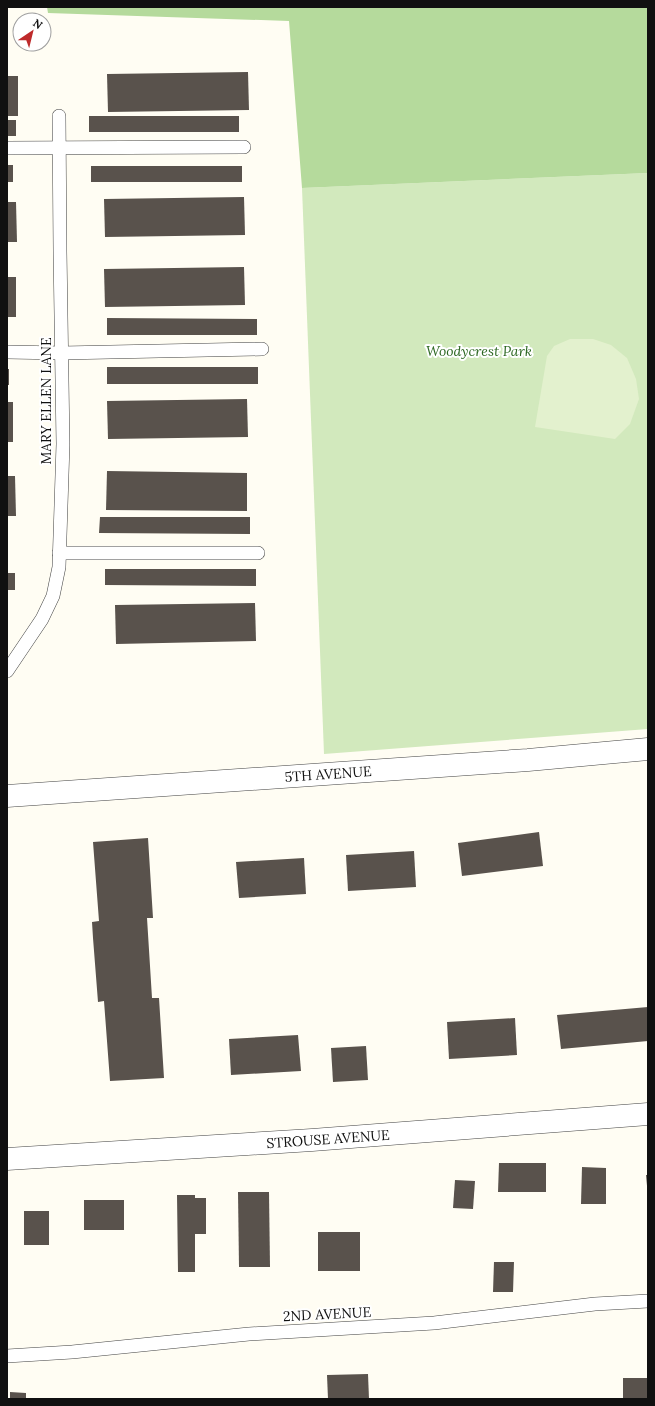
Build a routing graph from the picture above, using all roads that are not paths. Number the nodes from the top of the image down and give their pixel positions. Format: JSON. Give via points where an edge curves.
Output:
{"nodes":[{"id":1,"x":59,"y":116,"type":"dead end"},
{"id":2,"x":244,"y":147,"type":"dead end"},
{"id":3,"x":7,"y":148,"type":"edge"},
{"id":4,"x":60,"y":148,"type":"junction"},
{"id":5,"x":262,"y":349,"type":"dead end"},
{"id":6,"x":7,"y":352,"type":"edge"},
{"id":7,"x":62,"y":353,"type":"junction"},
{"id":8,"x":60,"y":553,"type":"junction"},
{"id":9,"x":258,"y":553,"type":"dead end"},
{"id":10,"x":7,"y":671,"type":"edge"},
{"id":11,"x":648,"y":749,"type":"edge"},
{"id":12,"x":7,"y":796,"type":"edge"},
{"id":13,"x":648,"y":1114,"type":"edge"},
{"id":14,"x":7,"y":1160,"type":"edge"},
{"id":15,"x":648,"y":1301,"type":"edge"},
{"id":16,"x":7,"y":1356,"type":"edge"}],
"edges":[{"from":1,"to":4,"type":"lane","name":"MARY ELLEN LANE"},
{"from":2,"to":4,"type":"lane"},
{"from":3,"to":4,"type":"lane"},
{"from":4,"to":7,"type":"lane","name":"MARY ELLEN LANE"},
{"from":5,"to":7,"type":"lane"},
{"from":6,"to":7,"type":"lane"},
{"from":7,"to":8,"type":"lane","name":"MARY ELLEN LANE"},
{"from":8,"to":9,"type":"lane"},
{"from":8,"to":10,"type":"lane","name":"MARY ELLEN LANE","via":[[53,596],[42,619]]},
{"from":11,"to":12,"type":"street","name":"5TH AVENUE","via":[[520,761]]},
{"from":13,"to":14,"type":"street","name":"STROUSE AVENUE"},
{"from":15,"to":16,"type":"lane","name":"2ND AVENUE","via":[[595,1304],[434,1324],[249,1334]]}]}
